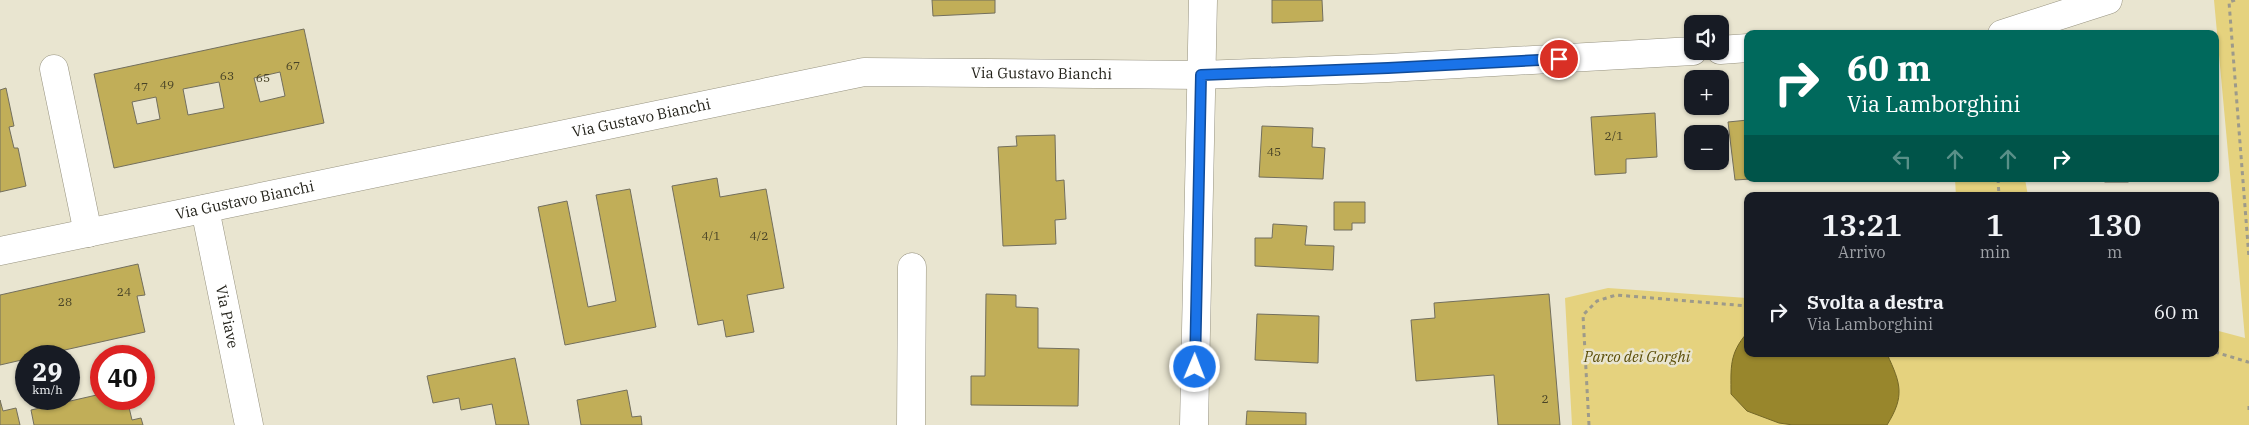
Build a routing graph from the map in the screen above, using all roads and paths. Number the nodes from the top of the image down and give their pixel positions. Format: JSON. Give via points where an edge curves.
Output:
{"nodes":[{"id":1,"x":1203,"y":0,"type":"edge"},
{"id":2,"x":2108,"y":0,"type":"edge"},
{"id":3,"x":2235,"y":0,"type":"edge"},
{"id":4,"x":2014,"y":30,"type":"edge"},
{"id":5,"x":1744,"y":48,"type":"edge"},
{"id":6,"x":1729,"y":49,"type":"edge"},
{"id":7,"x":1684,"y":51,"type":"edge"},
{"id":8,"x":54,"y":69,"type":"dead end"},
{"id":9,"x":1201,"y":75,"type":"junction"},
{"id":10,"x":205,"y":209,"type":"junction"},
{"id":11,"x":88,"y":233,"type":"junction"},
{"id":12,"x":0,"y":251,"type":"edge"},
{"id":13,"x":2249,"y":258,"type":"edge"},
{"id":14,"x":912,"y":267,"type":"dead end"},
{"id":15,"x":1744,"y":306,"type":"edge"},
{"id":16,"x":2219,"y":353,"type":"edge"},
{"id":17,"x":2249,"y":359,"type":"edge"},
{"id":18,"x":2249,"y":406,"type":"edge"},
{"id":19,"x":2249,"y":412,"type":"edge"},
{"id":20,"x":249,"y":425,"type":"edge"},
{"id":21,"x":911,"y":425,"type":"edge"},
{"id":22,"x":1194,"y":425,"type":"edge"},
{"id":23,"x":1589,"y":425,"type":"edge"}],
"edges":[{"from":1,"to":9,"type":"street"},
{"from":2,"to":4,"type":"street"},
{"from":3,"to":13,"type":"path","via":[[2229,2]]},
{"from":5,"to":6,"type":"street"},
{"from":7,"to":9,"type":"street","name":"Via Gustavo Bianchi"},
{"from":8,"to":11,"type":"street"},
{"from":9,"to":10,"type":"street","name":"Via Gustavo Bianchi","via":[[864,72]]},
{"from":9,"to":22,"type":"street"},
{"from":10,"to":11,"type":"street","name":"Via Gustavo Bianchi"},
{"from":10,"to":20,"type":"street","name":"Via Piave"},
{"from":11,"to":12,"type":"street","name":"Via Gustavo Bianchi"},
{"from":14,"to":21,"type":"street"},
{"from":15,"to":23,"type":"path","via":[[1616,295],[1597,301],[1583,315]]},
{"from":16,"to":17,"type":"path","via":[[2248,362]]},
{"from":18,"to":19,"type":"path"}]}
